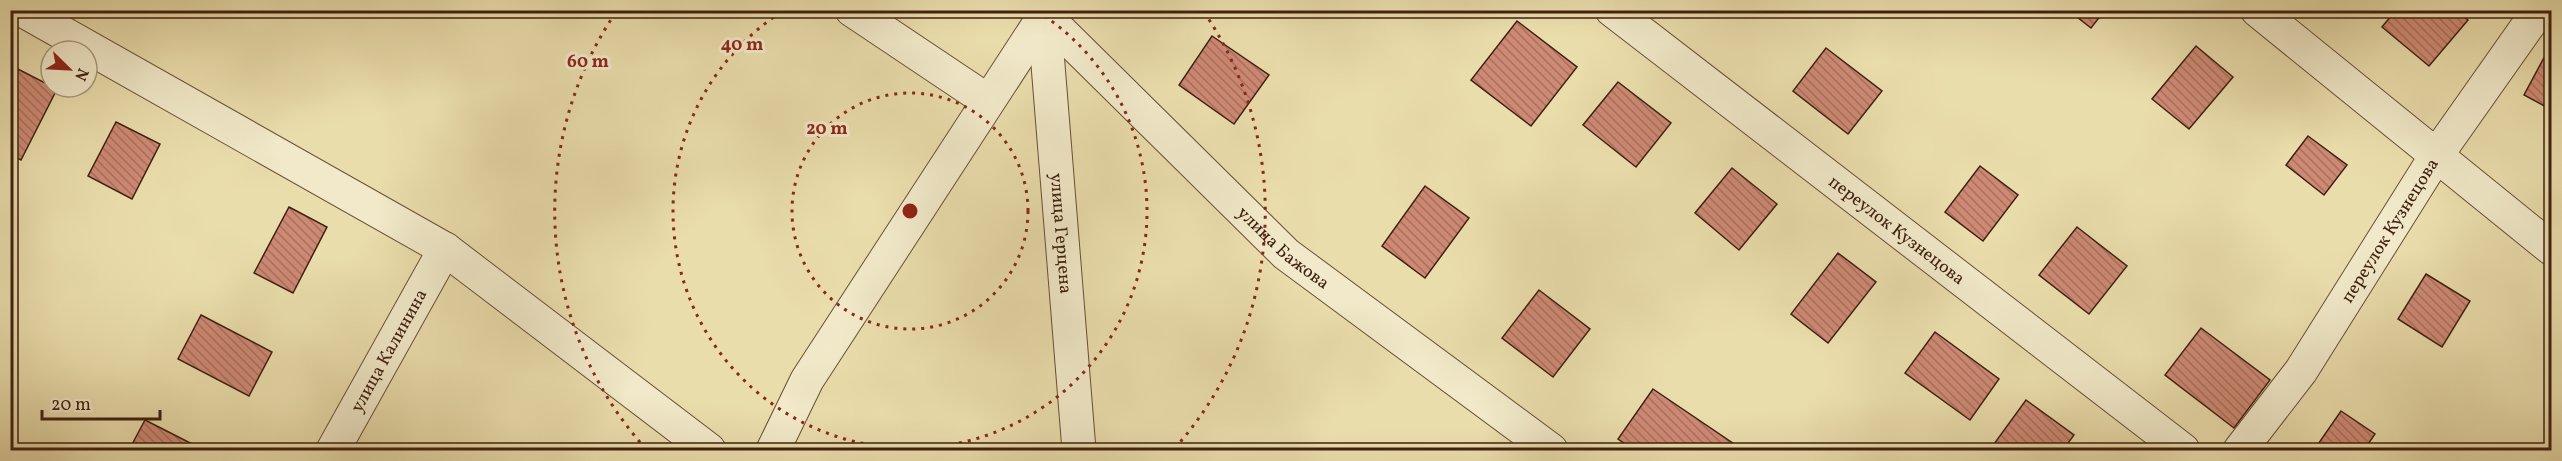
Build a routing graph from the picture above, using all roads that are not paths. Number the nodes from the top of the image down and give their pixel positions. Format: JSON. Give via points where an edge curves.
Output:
{"nodes":[{"id":1,"x":22,"y":10,"type":"edge"},
{"id":2,"x":852,"y":10,"type":"edge"},
{"id":3,"x":1612,"y":10,"type":"edge"},
{"id":4,"x":2258,"y":10,"type":"edge"},
{"id":5,"x":2539,"y":10,"type":"edge"},
{"id":6,"x":1046,"y":13,"type":"edge"},
{"id":7,"x":988,"y":101,"type":"junction"},
{"id":8,"x":2436,"y":156,"type":"junction"},
{"id":9,"x":445,"y":249,"type":"junction"},
{"id":10,"x":2552,"y":249,"type":"edge"},
{"id":11,"x":333,"y":450,"type":"edge"},
{"id":12,"x":709,"y":450,"type":"edge"},
{"id":13,"x":773,"y":450,"type":"edge"},
{"id":14,"x":1079,"y":450,"type":"edge"},
{"id":15,"x":1551,"y":450,"type":"edge"},
{"id":16,"x":2183,"y":450,"type":"edge"},
{"id":17,"x":2240,"y":450,"type":"edge"}],
"edges":[{"from":1,"to":9,"type":"street"},
{"from":2,"to":7,"type":"street"},
{"from":3,"to":16,"type":"street","name":"переулок Кузнецова"},
{"from":4,"to":8,"type":"street"},
{"from":5,"to":8,"type":"street","name":"переулок Кузнецова"},
{"from":6,"to":7,"type":"street"},
{"from":6,"to":14,"type":"street","name":"улица Герцена"},
{"from":6,"to":15,"type":"street","name":"улица Бажова","via":[[1286,254]]},
{"from":7,"to":13,"type":"street","via":[[807,380]]},
{"from":8,"to":10,"type":"street"},
{"from":8,"to":17,"type":"street","name":"переулок Кузнецова","via":[[2301,371]]},
{"from":9,"to":11,"type":"street","name":"улица Калинина"},
{"from":9,"to":12,"type":"street"}]}
